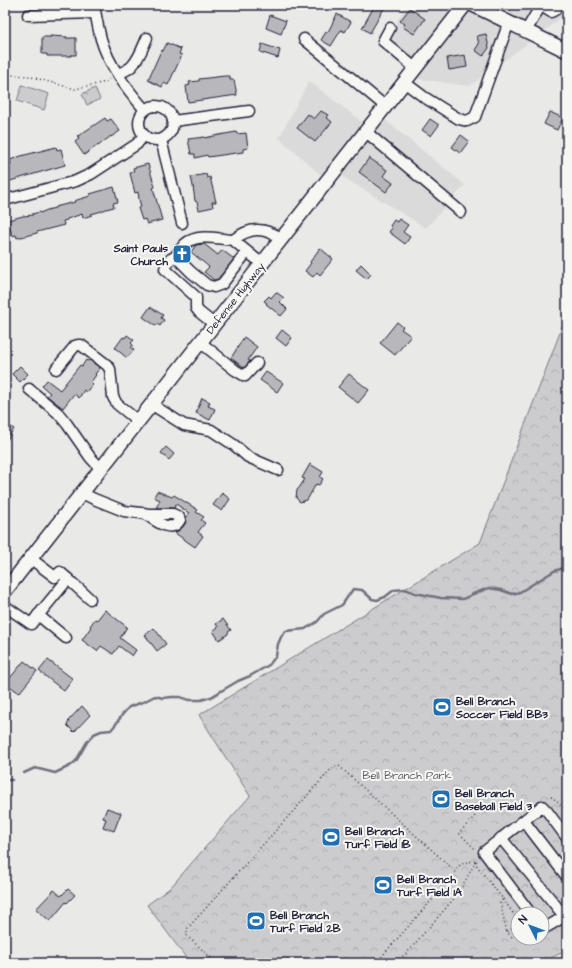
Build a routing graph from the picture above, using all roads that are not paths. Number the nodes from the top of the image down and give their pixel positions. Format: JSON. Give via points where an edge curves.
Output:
{"nodes":[{"id":1,"x":465,"y":5,"type":"edge"},
{"id":2,"x":473,"y":5,"type":"edge"},
{"id":3,"x":540,"y":5,"type":"edge"},
{"id":4,"x":559,"y":5,"type":"edge"},
{"id":5,"x":95,"y":9,"type":"edge"},
{"id":6,"x":28,"y":15,"type":"dead end"},
{"id":7,"x":509,"y":22,"type":"junction"},
{"id":8,"x":390,"y":28,"type":"dead end"},
{"id":9,"x":526,"y":31,"type":"junction"},
{"id":10,"x":147,"y":38,"type":"dead end"},
{"id":11,"x":304,"y":39,"type":"dead end"},
{"id":12,"x":567,"y":51,"type":"edge"},
{"id":13,"x":415,"y":68,"type":"junction"},
{"id":14,"x":118,"y":74,"type":"junction"},
{"id":15,"x":404,"y":82,"type":"junction"},
{"id":16,"x":384,"y":106,"type":"junction"},
{"id":17,"x":145,"y":110,"type":"junction"},
{"id":18,"x":249,"y":111,"type":"dead end"},
{"id":19,"x":173,"y":121,"type":"junction"},
{"id":20,"x":365,"y":131,"type":"junction"},
{"id":21,"x":144,"y":135,"type":"junction"},
{"id":22,"x":161,"y":140,"type":"junction"},
{"id":23,"x":5,"y":200,"type":"edge"},
{"id":24,"x":461,"y":212,"type":"dead end"},
{"id":25,"x":182,"y":223,"type":"dead end"},
{"id":26,"x":281,"y":238,"type":"junction"},
{"id":27,"x":233,"y":240,"type":"junction"},
{"id":28,"x":247,"y":252,"type":"junction"},
{"id":29,"x":174,"y":257,"type":"junction"},
{"id":30,"x":262,"y":263,"type":"junction"},
{"id":31,"x":214,"y":324,"type":"junction"},
{"id":32,"x":200,"y":342,"type":"junction"},
{"id":33,"x":257,"y":362,"type":"dead end"},
{"id":34,"x":56,"y":370,"type":"dead end"},
{"id":35,"x":30,"y":389,"type":"dead end"},
{"id":36,"x":151,"y":404,"type":"junction"},
{"id":37,"x":138,"y":421,"type":"junction"},
{"id":38,"x":101,"y":469,"type":"junction"},
{"id":39,"x":278,"y":470,"type":"dead end"},
{"id":40,"x":82,"y":493,"type":"junction"},
{"id":41,"x":144,"y":513,"type":"dead end"},
{"id":42,"x":30,"y":558,"type":"junction"},
{"id":43,"x":68,"y":580,"type":"junction"},
{"id":44,"x":5,"y":590,"type":"edge"},
{"id":45,"x":90,"y":599,"type":"dead end"},
{"id":46,"x":5,"y":606,"type":"edge"},
{"id":47,"x":38,"y":615,"type":"junction"},
{"id":48,"x":66,"y":638,"type":"dead end"},
{"id":49,"x":524,"y":821,"type":"junction"},
{"id":50,"x":501,"y":838,"type":"junction"},
{"id":51,"x":567,"y":838,"type":"edge"},
{"id":52,"x":567,"y":877,"type":"edge"},
{"id":53,"x":525,"y":906,"type":"edge"},
{"id":54,"x":566,"y":916,"type":"edge"},
{"id":55,"x":550,"y":925,"type":"edge"}],
"edges":[{"from":1,"to":13,"type":"main road","name":"Defense Highway"},
{"from":2,"to":7,"type":"main road"},
{"from":3,"to":4,"type":"street","via":[[553,12]]},
{"from":3,"to":9,"type":"street"},
{"from":5,"to":6,"type":"street"},
{"from":5,"to":14,"type":"street","via":[[101,40]]},
{"from":7,"to":9,"type":"main road"},
{"from":7,"to":15,"type":"street","via":[[474,117],[468,121],[459,119]]},
{"from":8,"to":13,"type":"street","via":[[383,41]]},
{"from":9,"to":12,"type":"main road"},
{"from":10,"to":14,"type":"street","via":[[136,61]]},
{"from":11,"to":16,"type":"street"},
{"from":13,"to":15,"type":"main road","name":"Defense Highway"},
{"from":14,"to":17,"type":"street"},
{"from":15,"to":16,"type":"main road","name":"Defense Highway"},
{"from":16,"to":20,"type":"main road","name":"Defense Highway"},
{"from":17,"to":19,"type":"street","via":[[161,107],[167,110]]},
{"from":17,"to":21,"type":"street","via":[[139,124]]},
{"from":18,"to":19,"type":"street"},
{"from":19,"to":22,"type":"street","via":[[171,132]]},
{"from":20,"to":24,"type":"street"},
{"from":20,"to":26,"type":"main road","name":"Defense Highway"},
{"from":21,"to":22,"type":"street","via":[[149,139]]},
{"from":21,"to":23,"type":"street","via":[[137,144],[91,174],[76,181]]},
{"from":22,"to":25,"type":"street"},
{"from":26,"to":27,"type":"street","via":[[272,232],[261,230],[248,231]]},
{"from":26,"to":30,"type":"main road","name":"Defense Highway"},
{"from":27,"to":28,"type":"street"},
{"from":27,"to":29,"type":"street","via":[[191,240]]},
{"from":28,"to":29,"type":"street","via":[[222,284],[214,287]]},
{"from":28,"to":30,"type":"street"},
{"from":29,"to":31,"type":"street","via":[[166,264],[165,269],[196,297],[196,308]]},
{"from":30,"to":31,"type":"main road","name":"Defense Highway"},
{"from":31,"to":32,"type":"main road","name":"Defense Highway"},
{"from":32,"to":33,"type":"street","via":[[245,376]]},
{"from":32,"to":36,"type":"main road","name":"Defense Highway"},
{"from":34,"to":37,"type":"street","via":[[75,346],[81,345],[107,365],[110,369],[114,401]]},
{"from":35,"to":38,"type":"street","via":[[58,413]]},
{"from":36,"to":37,"type":"main road","name":"Defense Highway"},
{"from":36,"to":39,"type":"street","via":[[184,425],[211,430],[248,457]]},
{"from":37,"to":38,"type":"main road","name":"Defense Highway"},
{"from":38,"to":40,"type":"main road","name":"Defense Highway"},
{"from":40,"to":41,"type":"street","via":[[124,511]]},
{"from":40,"to":42,"type":"main road","name":"Defense Highway"},
{"from":42,"to":43,"type":"street","via":[[55,577],[60,572]]},
{"from":42,"to":44,"type":"main road","name":"Defense Highway"},
{"from":43,"to":45,"type":"street"},
{"from":43,"to":47,"type":"street"},
{"from":46,"to":47,"type":"street","via":[[31,624]]},
{"from":47,"to":48,"type":"street"},
{"from":49,"to":50,"type":"street"},
{"from":49,"to":51,"type":"street","via":[[542,806]]},
{"from":49,"to":52,"type":"street"},
{"from":50,"to":53,"type":"street","via":[[484,852]]},
{"from":50,"to":54,"type":"street"},
{"from":54,"to":55,"type":"street"}]}
